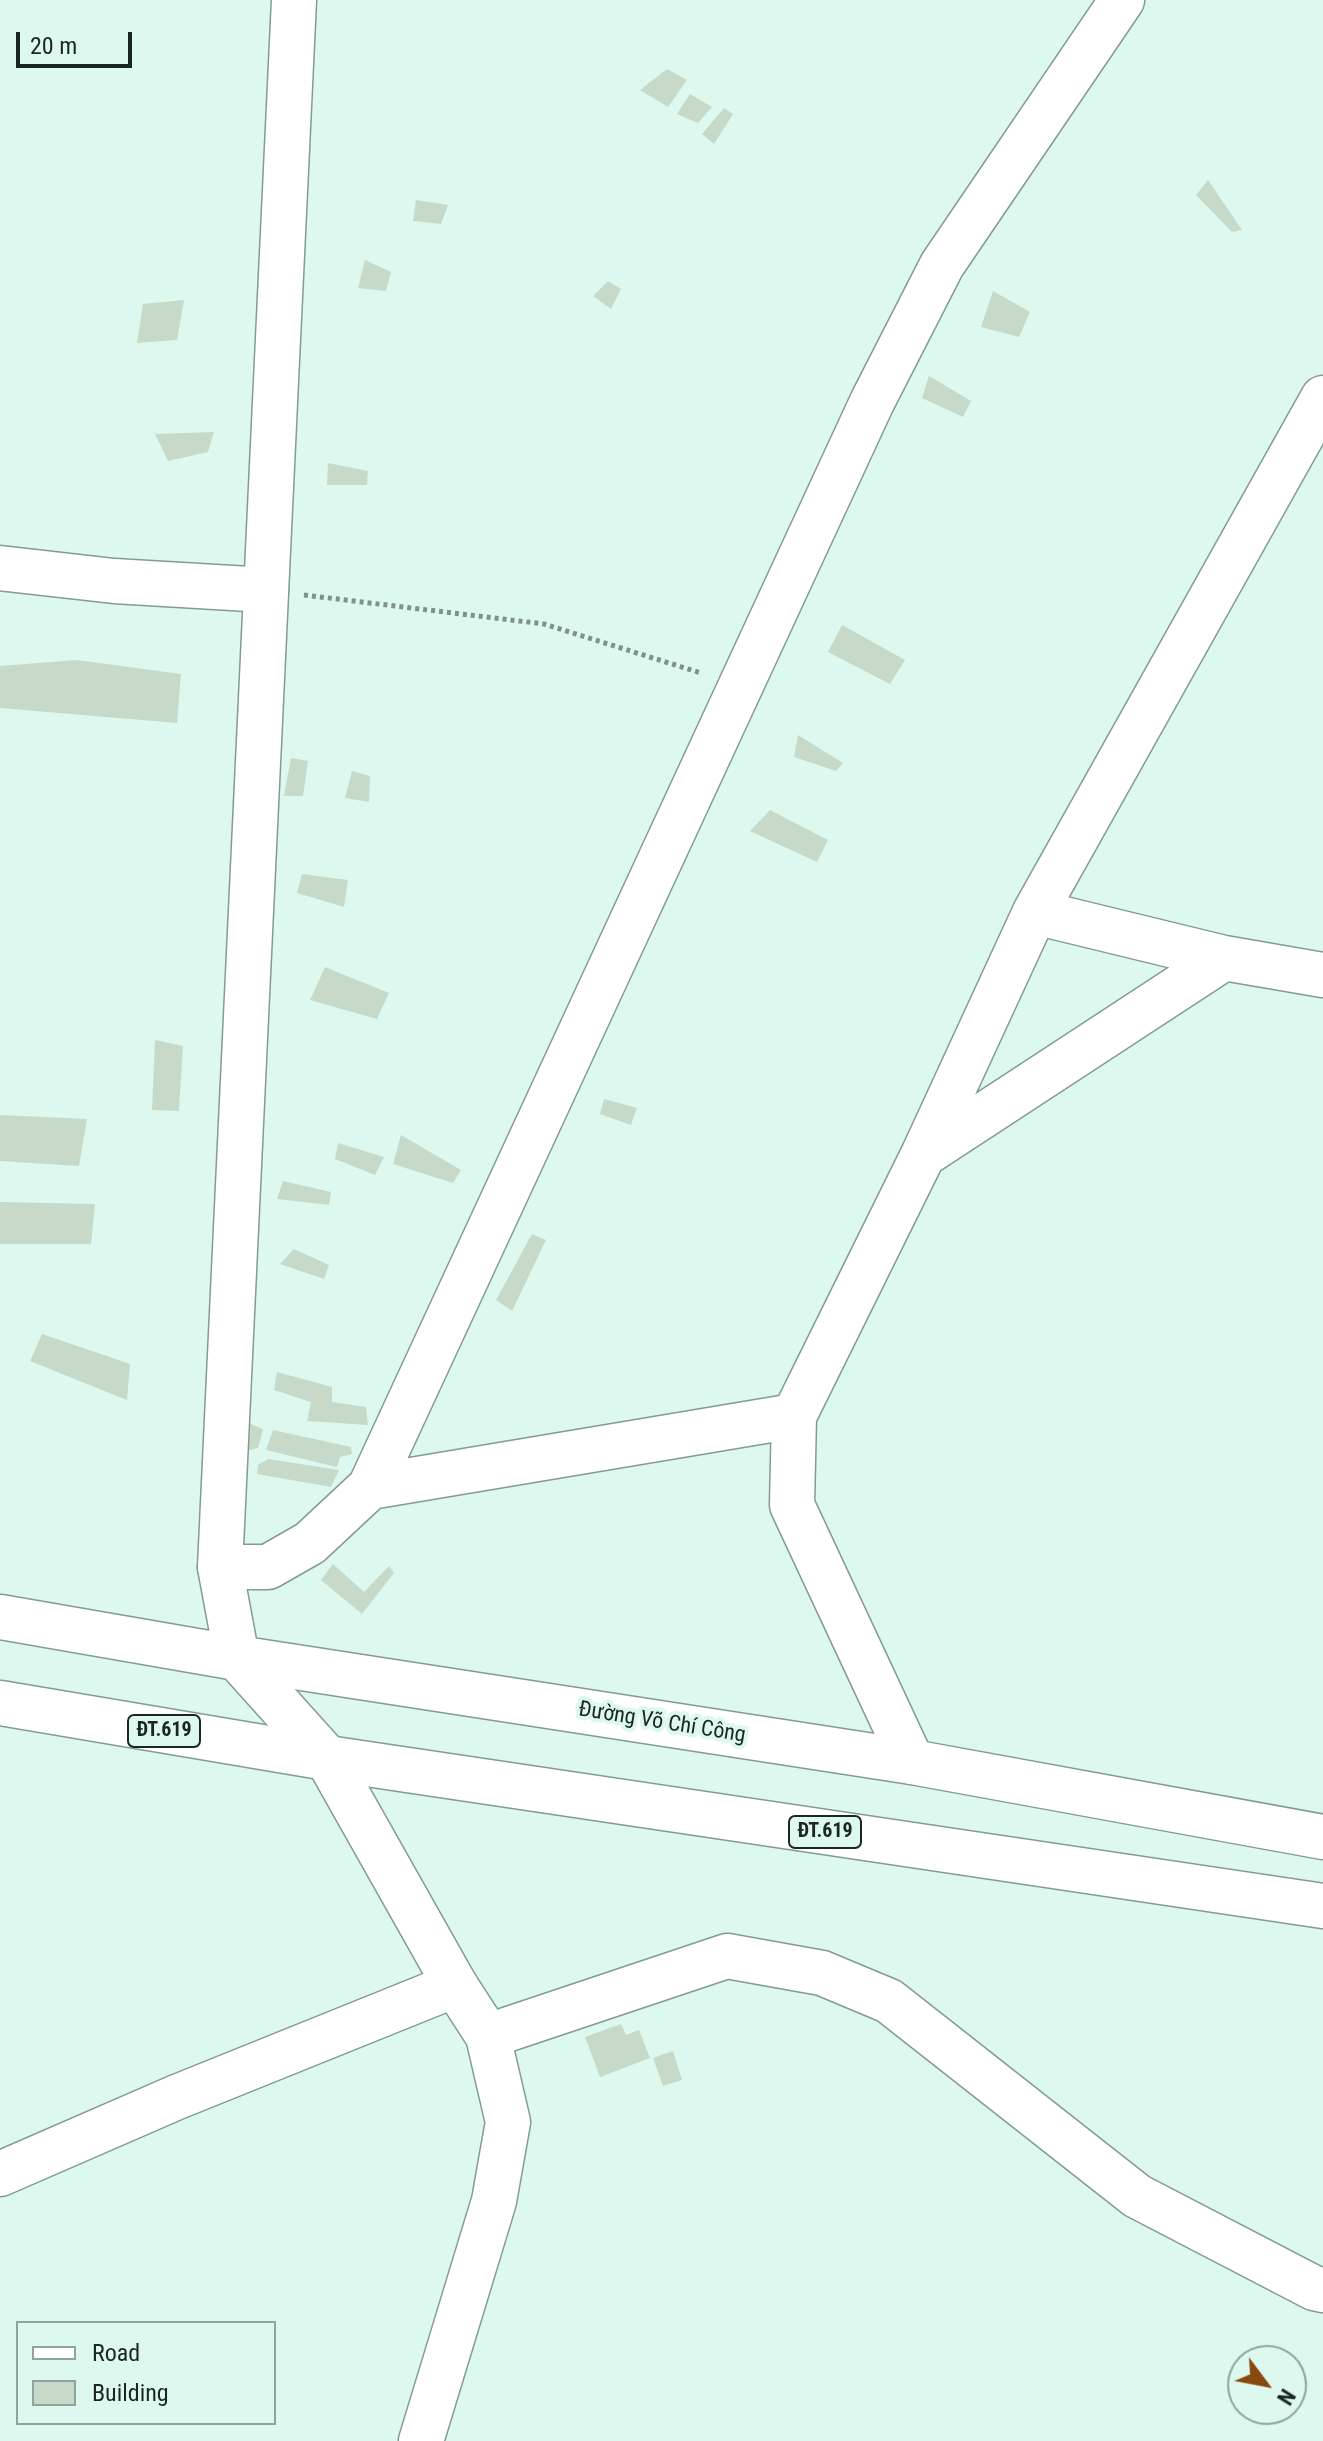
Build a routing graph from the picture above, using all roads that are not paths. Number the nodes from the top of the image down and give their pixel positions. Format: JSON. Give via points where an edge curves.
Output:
{"nodes":[{"id":1,"x":294,"y":0,"type":"edge"},
{"id":2,"x":1122,"y":0,"type":"edge"},
{"id":3,"x":1323,"y":398,"type":"edge"},
{"id":4,"x":0,"y":568,"type":"edge"},
{"id":5,"x":266,"y":590,"type":"junction"},
{"id":6,"x":1035,"y":912,"type":"junction"},
{"id":7,"x":1224,"y":958,"type":"junction"},
{"id":8,"x":1323,"y":975,"type":"edge"},
{"id":9,"x":923,"y":1155,"type":"junction"},
{"id":10,"x":794,"y":1416,"type":"junction"},
{"id":11,"x":370,"y":1487,"type":"junction"},
{"id":12,"x":220,"y":1567,"type":"junction"},
{"id":13,"x":0,"y":1617,"type":"edge"},
{"id":14,"x":237,"y":1658,"type":"junction"},
{"id":15,"x":0,"y":1703,"type":"edge"},
{"id":16,"x":327,"y":1758,"type":"junction"},
{"id":17,"x":912,"y":1762,"type":"junction"},
{"id":18,"x":1323,"y":1837,"type":"edge"},
{"id":19,"x":1323,"y":1906,"type":"edge"},
{"id":20,"x":455,"y":1985,"type":"junction"},
{"id":21,"x":488,"y":2036,"type":"junction"},
{"id":22,"x":0,"y":2174,"type":"edge"},
{"id":23,"x":1323,"y":2290,"type":"edge"},
{"id":24,"x":421,"y":2441,"type":"edge"}],
"edges":[{"from":1,"to":5,"type":"street"},
{"from":2,"to":11,"type":"street","via":[[942,265],[872,402]]},
{"from":3,"to":6,"type":"street"},
{"from":4,"to":5,"type":"street"},
{"from":5,"to":12,"type":"street"},
{"from":6,"to":7,"type":"street"},
{"from":6,"to":9,"type":"street"},
{"from":7,"to":8,"type":"street"},
{"from":7,"to":9,"type":"street"},
{"from":9,"to":10,"type":"street"},
{"from":10,"to":11,"type":"street"},
{"from":10,"to":17,"type":"street","via":[[792,1505]]},
{"from":11,"to":12,"type":"street","via":[[310,1543],[268,1567]]},
{"from":12,"to":14,"type":"street"},
{"from":13,"to":14,"type":"street","name":"Đường Võ Chí Công"},
{"from":14,"to":16,"type":"street"},
{"from":14,"to":17,"type":"street","name":"Đường Võ Chí Công"},
{"from":15,"to":16,"type":"street","number":"ĐT.619"},
{"from":16,"to":19,"type":"street","number":"ĐT.619"},
{"from":16,"to":20,"type":"street"},
{"from":17,"to":18,"type":"street","name":"Đường Võ Chí Công"},
{"from":20,"to":21,"type":"street"},
{"from":20,"to":22,"type":"street"},
{"from":21,"to":23,"type":"street","via":[[727,1956],[822,1973],[889,2001],[1137,2196]]},
{"from":21,"to":24,"type":"street","via":[[508,2122],[494,2201]]}]}
